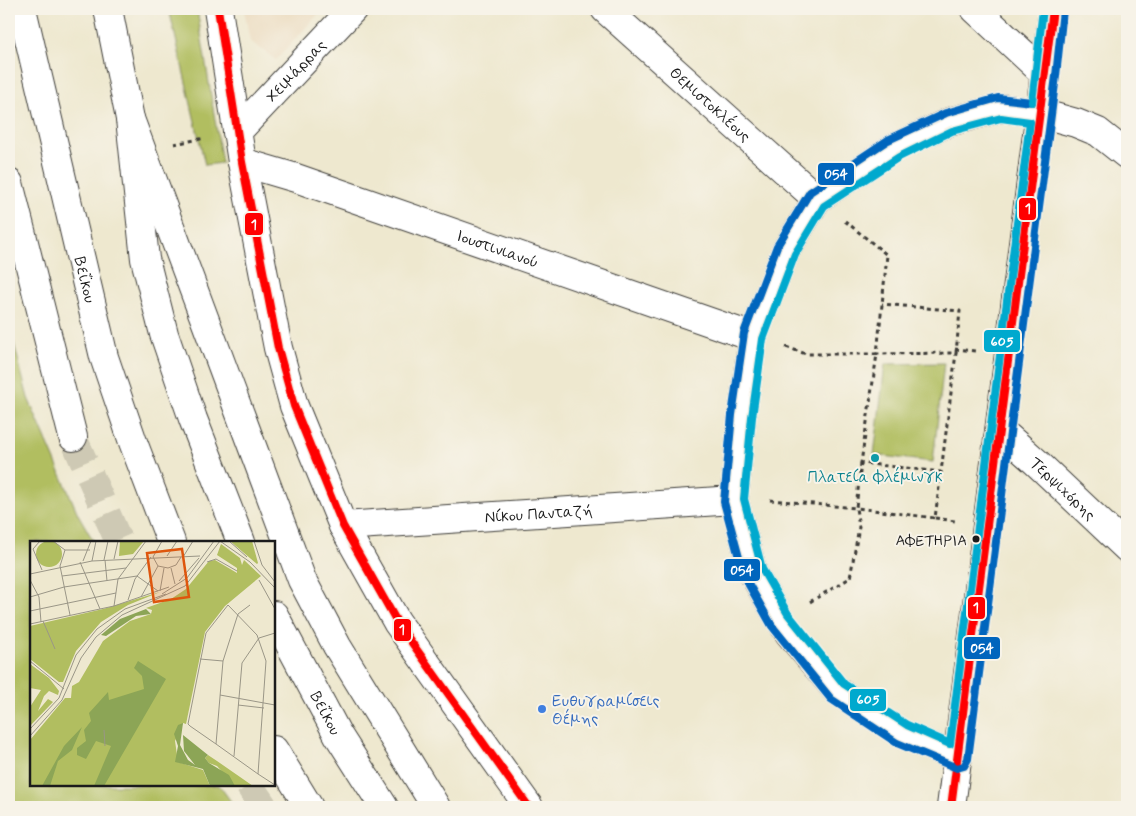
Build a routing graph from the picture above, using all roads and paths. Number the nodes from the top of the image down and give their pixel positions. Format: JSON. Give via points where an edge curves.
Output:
{"nodes":[{"id":1,"x":22,"y":9,"type":"edge"},
{"id":2,"x":108,"y":9,"type":"edge"},
{"id":3,"x":218,"y":9,"type":"edge"},
{"id":4,"x":352,"y":9,"type":"edge"},
{"id":5,"x":605,"y":9,"type":"edge"},
{"id":6,"x":975,"y":9,"type":"edge"},
{"id":7,"x":1053,"y":9,"type":"edge"},
{"id":8,"x":1046,"y":75,"type":"junction"},
{"id":9,"x":1040,"y":113,"type":"junction"},
{"id":10,"x":130,"y":118,"type":"junction"},
{"id":11,"x":238,"y":132,"type":"junction"},
{"id":12,"x":142,"y":154,"type":"junction"},
{"id":13,"x":1127,"y":155,"type":"edge"},
{"id":14,"x":242,"y":162,"type":"junction"},
{"id":15,"x":9,"y":183,"type":"edge"},
{"id":16,"x":817,"y":199,"type":"junction"},
{"id":17,"x":882,"y":304,"type":"junction"},
{"id":18,"x":753,"y":337,"type":"junction"},
{"id":19,"x":956,"y":353,"type":"junction"},
{"id":20,"x":877,"y":354,"type":"junction"},
{"id":21,"x":1000,"y":430,"type":"junction"},
{"id":22,"x":73,"y":437,"type":"tunnel mouth"},
{"id":23,"x":861,"y":463,"type":"junction"},
{"id":24,"x":941,"y":472,"type":"junction"},
{"id":25,"x":734,"y":500,"type":"junction"},
{"id":26,"x":856,"y":508,"type":"junction"},
{"id":27,"x":343,"y":526,"type":"junction"},
{"id":28,"x":171,"y":541,"type":"edge"},
{"id":29,"x":241,"y":541,"type":"edge"},
{"id":30,"x":1127,"y":548,"type":"edge"},
{"id":31,"x":275,"y":617,"type":"edge"},
{"id":32,"x":780,"y":620,"type":"junction"},
{"id":33,"x":275,"y":752,"type":"edge"},
{"id":34,"x":958,"y":758,"type":"junction"},
{"id":35,"x":953,"y":806,"type":"edge"},
{"id":36,"x":308,"y":807,"type":"edge"},
{"id":37,"x":384,"y":807,"type":"edge"},
{"id":38,"x":436,"y":807,"type":"edge"},
{"id":39,"x":530,"y":807,"type":"edge"}],
"edges":[{"from":1,"to":28,"type":"street","name":"Βεΐκου","via":[[104,357]]},
{"from":2,"to":10,"type":"street"},
{"from":3,"to":11,"type":"street"},
{"from":4,"to":11,"type":"street","name":"Χειμάρρας"},
{"from":5,"to":16,"type":"street","name":"Θεμιστοκλέους"},
{"from":6,"to":8,"type":"street"},
{"from":7,"to":8,"type":"street"},
{"from":8,"to":9,"type":"street"},
{"from":9,"to":13,"type":"street","via":[[1098,132]]},
{"from":9,"to":16,"type":"street","via":[[1000,108],[949,122],[894,148]]},
{"from":9,"to":21,"type":"street"},
{"from":10,"to":12,"type":"street"},
{"from":10,"to":29,"type":"street","via":[[145,259],[164,334]]},
{"from":11,"to":12,"type":"path"},
{"from":11,"to":14,"type":"street"},
{"from":12,"to":38,"type":"street","via":[[302,580],[337,646]]},
{"from":14,"to":18,"type":"street","name":"Ιουστινιανού"},
{"from":14,"to":27,"type":"street","via":[[278,348],[294,406]]},
{"from":15,"to":22,"type":"street"},
{"from":16,"to":17,"type":"path","via":[[887,255]]},
{"from":16,"to":18,"type":"street","via":[[786,250]]},
{"from":17,"to":19,"type":"path","via":[[960,311]]},
{"from":17,"to":20,"type":"path"},
{"from":18,"to":20,"type":"path","via":[[806,354]]},
{"from":18,"to":25,"type":"street"},
{"from":19,"to":20,"type":"path"},
{"from":19,"to":24,"type":"path"},
{"from":20,"to":23,"type":"path"},
{"from":21,"to":30,"type":"street","name":"Τερψιχόρης"},
{"from":21,"to":34,"type":"street"},
{"from":23,"to":24,"type":"path"},
{"from":23,"to":26,"type":"path"},
{"from":24,"to":26,"type":"path","via":[[935,518]]},
{"from":25,"to":26,"type":"path","via":[[779,500]]},
{"from":25,"to":27,"type":"street","name":"Νίκου Πανταζή"},
{"from":25,"to":32,"type":"street","via":[[753,573]]},
{"from":26,"to":32,"type":"path","via":[[859,527],[850,578]]},
{"from":27,"to":39,"type":"street","via":[[397,622]]},
{"from":31,"to":37,"type":"street","name":"Βεΐκου","via":[[338,735]]},
{"from":32,"to":34,"type":"street","via":[[838,691],[902,734]]},
{"from":33,"to":36,"type":"street"},
{"from":34,"to":35,"type":"street"}]}
